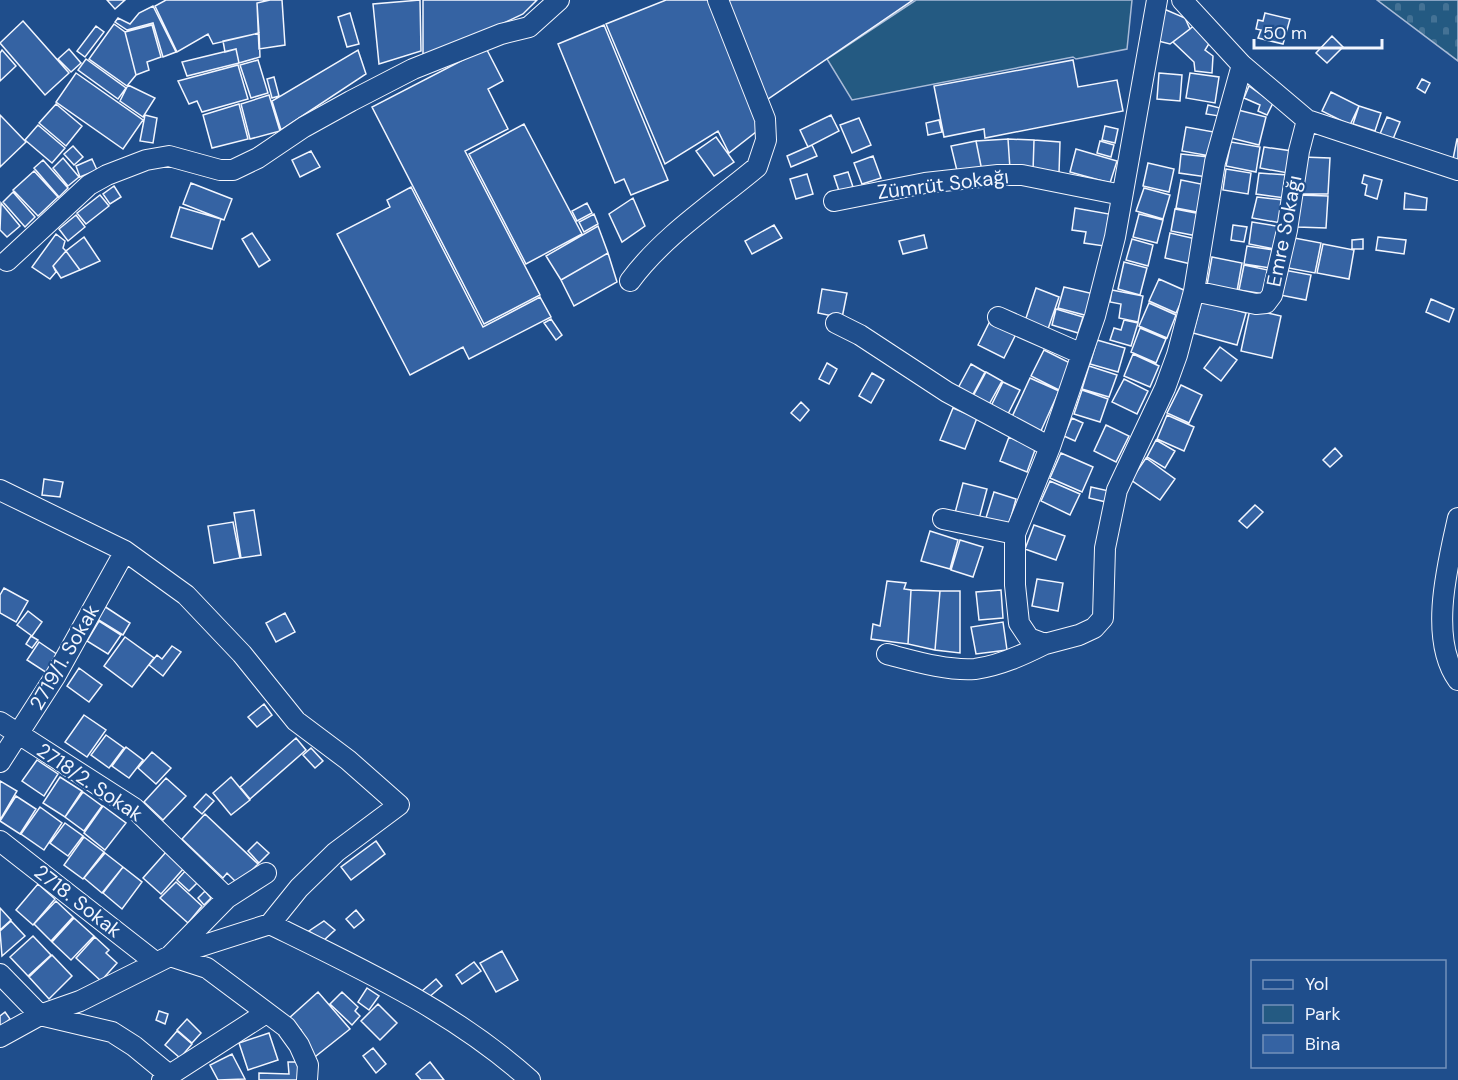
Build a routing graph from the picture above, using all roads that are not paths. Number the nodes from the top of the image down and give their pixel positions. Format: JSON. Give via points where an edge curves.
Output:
{"nodes":[{"id":1,"x":559,"y":0,"type":"edge"},
{"id":2,"x":718,"y":0,"type":"edge"},
{"id":3,"x":1157,"y":0,"type":"edge"},
{"id":4,"x":1182,"y":0,"type":"edge"},
{"id":5,"x":1242,"y":65,"type":"junction"},
{"id":6,"x":1307,"y":120,"type":"junction"},
{"id":7,"x":1458,"y":170,"type":"edge"},
{"id":8,"x":1122,"y":195,"type":"junction"},
{"id":9,"x":834,"y":201,"type":"dead end"},
{"id":10,"x":7,"y":261,"type":"dead end"},
{"id":11,"x":630,"y":281,"type":"dead end"},
{"id":12,"x":1194,"y":291,"type":"junction"},
{"id":13,"x":998,"y":317,"type":"dead end"},
{"id":14,"x":836,"y":323,"type":"dead end"},
{"id":15,"x":1082,"y":354,"type":"junction"},
{"id":16,"x":1050,"y":447,"type":"junction"},
{"id":17,"x":0,"y":490,"type":"edge"},
{"id":18,"x":1458,"y":518,"type":"edge"},
{"id":19,"x":943,"y":519,"type":"dead end"},
{"id":20,"x":1015,"y":534,"type":"junction"},
{"id":21,"x":125,"y":550,"type":"junction"},
{"id":22,"x":1045,"y":644,"type":"junction"},
{"id":23,"x":887,"y":654,"type":"dead end"},
{"id":24,"x":1458,"y":680,"type":"edge"},
{"id":25,"x":0,"y":722,"type":"edge"},
{"id":26,"x":19,"y":734,"type":"junction"},
{"id":27,"x":0,"y":762,"type":"edge"},
{"id":28,"x":0,"y":841,"type":"edge"},
{"id":29,"x":266,"y":873,"type":"dead end"},
{"id":30,"x":227,"y":898,"type":"junction"},
{"id":31,"x":270,"y":924,"type":"junction"},
{"id":32,"x":162,"y":959,"type":"junction"},
{"id":33,"x":0,"y":974,"type":"edge"},
{"id":34,"x":266,"y":1013,"type":"junction"},
{"id":35,"x":40,"y":1016,"type":"junction"},
{"id":36,"x":0,"y":1037,"type":"edge"},
{"id":37,"x":165,"y":1077,"type":"edge"},
{"id":38,"x":307,"y":1080,"type":"edge"},
{"id":39,"x":530,"y":1080,"type":"edge"}],
"edges":[{"from":1,"to":10,"type":"street","via":[[529,27],[413,69],[233,170],[169,156],[107,175],[89,185]]},
{"from":2,"to":11,"type":"street","via":[[765,119],[762,152],[757,167],[662,245]]},
{"from":3,"to":8,"type":"street"},
{"from":4,"to":5,"type":"street"},
{"from":5,"to":6,"type":"street"},
{"from":5,"to":12,"type":"street","via":[[1215,162]]},
{"from":6,"to":7,"type":"street"},
{"from":6,"to":12,"type":"street","name":"Emre Sokağı","via":[[1272,295],[1266,303],[1256,304]]},
{"from":8,"to":9,"type":"street","name":"Zümrüt Sokağı","via":[[1022,175],[998,175],[925,183]]},
{"from":8,"to":15,"type":"street","via":[[1115,237]]},
{"from":12,"to":22,"type":"street","via":[[1165,388],[1117,490],[1105,548],[1103,618],[1079,635]]},
{"from":13,"to":15,"type":"street"},
{"from":14,"to":16,"type":"street","via":[[947,392]]},
{"from":15,"to":16,"type":"street"},
{"from":16,"to":20,"type":"street"},
{"from":17,"to":21,"type":"street"},
{"from":18,"to":24,"type":"street","via":[[1447,568],[1442,630],[1452,672]]},
{"from":19,"to":20,"type":"street"},
{"from":20,"to":22,"type":"street","via":[[1019,623],[1029,638]]},
{"from":21,"to":26,"type":"street","name":"2719/1. Sokak"},
{"from":21,"to":31,"type":"street","via":[[186,595],[242,654],[296,722],[348,760],[399,805],[336,852]]},
{"from":22,"to":23,"type":"street","via":[[1017,658],[974,669],[926,664]]},
{"from":25,"to":26,"type":"street","name":"2718/2. Sokak"},
{"from":26,"to":27,"type":"street","name":"2719/1. Sokak"},
{"from":26,"to":30,"type":"street","name":"2718/2. Sokak","via":[[134,808]]},
{"from":28,"to":32,"type":"street","name":"2718. Sokak"},
{"from":29,"to":30,"type":"street"},
{"from":30,"to":32,"type":"street"},
{"from":31,"to":32,"type":"street"},
{"from":31,"to":39,"type":"street","via":[[430,1007]]},
{"from":32,"to":34,"type":"street","via":[[207,968]]},
{"from":32,"to":35,"type":"street","via":[[80,1001]]},
{"from":33,"to":35,"type":"street"},
{"from":34,"to":37,"type":"street"},
{"from":34,"to":38,"type":"street","via":[[286,1027],[299,1046],[308,1065]]},
{"from":35,"to":36,"type":"street"},
{"from":35,"to":37,"type":"street","via":[[112,1032],[134,1046]]}]}
